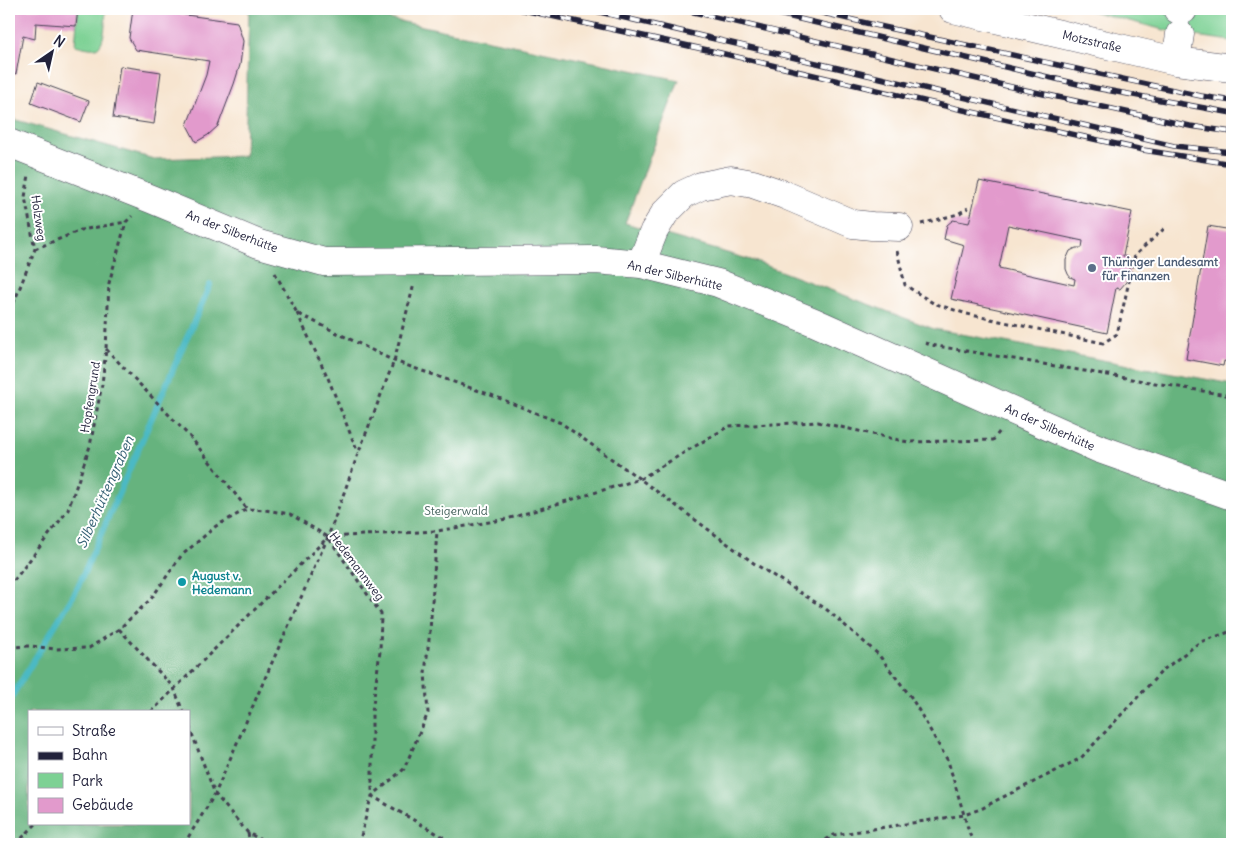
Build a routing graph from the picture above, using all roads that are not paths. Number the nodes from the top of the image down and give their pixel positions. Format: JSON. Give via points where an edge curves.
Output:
{"nodes":[{"id":1,"x":953,"y":9,"type":"edge"},
{"id":2,"x":1180,"y":18,"type":"edge"},
{"id":3,"x":1176,"y":60,"type":"junction"},
{"id":4,"x":1232,"y":68,"type":"edge"},
{"id":5,"x":20,"y":148,"type":"edge"},
{"id":6,"x":899,"y":227,"type":"road end"},
{"id":7,"x":641,"y":264,"type":"junction"},
{"id":8,"x":1232,"y":496,"type":"edge"}],
"edges":[{"from":1,"to":3,"type":"street","name":"Motzstraße"},
{"from":2,"to":3,"type":"street"},
{"from":3,"to":4,"type":"street","name":"Motzstraße"},
{"from":5,"to":7,"type":"street","name":"An der Silberhütte","via":[[259,244],[324,262],[596,260]]},
{"from":6,"to":7,"type":"street","via":[[853,224],[785,195],[731,180],[702,186],[684,194],[665,213]]},
{"from":7,"to":8,"type":"street","name":"An der Silberhütte","via":[[718,283],[814,322],[1097,448]]}]}
